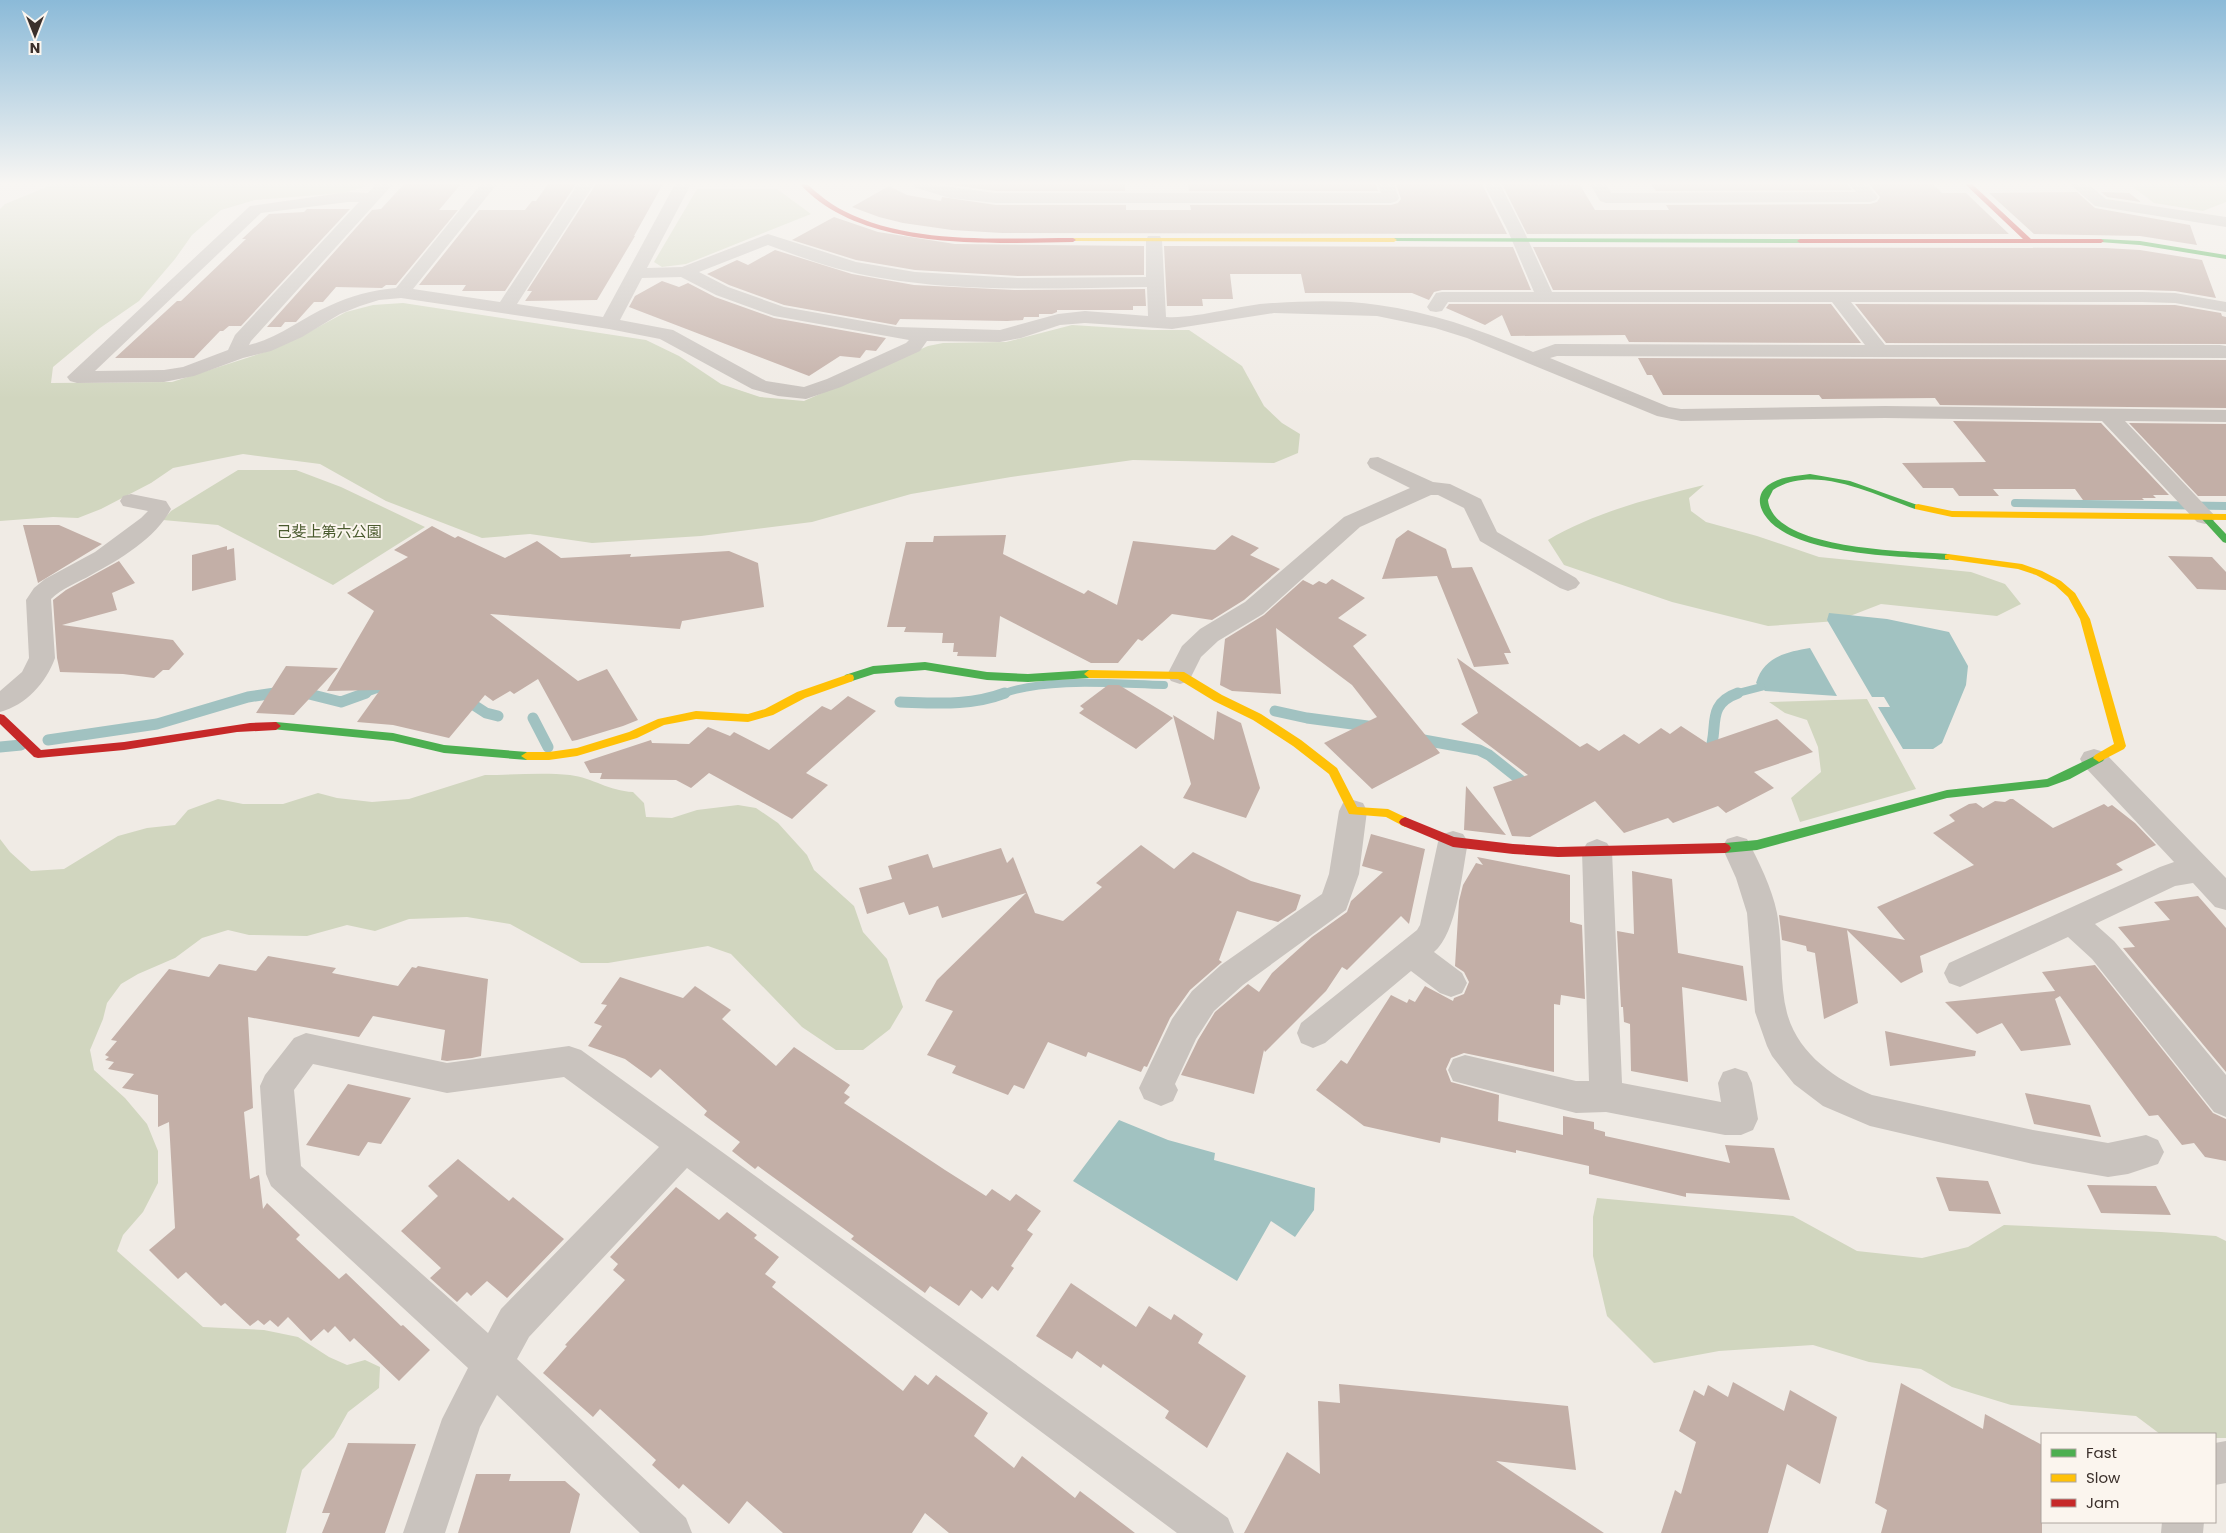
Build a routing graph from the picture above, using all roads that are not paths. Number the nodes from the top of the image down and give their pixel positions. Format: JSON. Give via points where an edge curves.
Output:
{"nodes":[{"id":1,"x":206,"y":256,"type":"edge"},
{"id":2,"x":319,"y":256,"type":"edge"},
{"id":3,"x":432,"y":256,"type":"edge"},
{"id":4,"x":539,"y":256,"type":"edge"},
{"id":5,"x":646,"y":256,"type":"edge"},
{"id":6,"x":726,"y":256,"type":"edge"},
{"id":7,"x":813,"y":256,"type":"edge"},
{"id":8,"x":1154,"y":256,"type":"edge"},
{"id":9,"x":1526,"y":256,"type":"edge"},
{"id":10,"x":684,"y":272,"type":"junction"},
{"id":11,"x":637,"y":273,"type":"junction"},
{"id":12,"x":1155,"y":282,"type":"junction"},
{"id":13,"x":402,"y":293,"type":"junction"},
{"id":14,"x":1545,"y":297,"type":"junction"},
{"id":15,"x":1838,"y":297,"type":"junction"},
{"id":16,"x":1436,"y":307,"type":"dead end"},
{"id":17,"x":2226,"y":307,"type":"edge"},
{"id":18,"x":505,"y":308,"type":"junction"},
{"id":19,"x":1157,"y":323,"type":"junction"},
{"id":20,"x":610,"y":324,"type":"junction"},
{"id":21,"x":922,"y":334,"type":"junction"},
{"id":22,"x":1879,"y":350,"type":"junction"},
{"id":23,"x":2226,"y":352,"type":"edge"},
{"id":24,"x":236,"y":354,"type":"junction"},
{"id":25,"x":1534,"y":358,"type":"junction"},
{"id":26,"x":2108,"y":415,"type":"junction"},
{"id":27,"x":2226,"y":416,"type":"edge"},
{"id":28,"x":1378,"y":463,"type":"dead end"},
{"id":29,"x":1428,"y":488,"type":"junction"},
{"id":30,"x":131,"y":501,"type":"dead end"},
{"id":31,"x":2205,"y":512,"type":"edge"},
{"id":32,"x":2226,"y":540,"type":"edge"},
{"id":33,"x":1568,"y":583,"type":"dead end"},
{"id":34,"x":1180,"y":675,"type":"junction"},
{"id":35,"x":0,"y":703,"type":"edge"},
{"id":36,"x":0,"y":718,"type":"edge"},
{"id":37,"x":2094,"y":759,"type":"junction"},
{"id":38,"x":1353,"y":811,"type":"junction"},
{"id":39,"x":1453,"y":842,"type":"junction"},
{"id":40,"x":1737,"y":847,"type":"junction"},
{"id":41,"x":1598,"y":851,"type":"junction"},
{"id":42,"x":2199,"y":870,"type":"junction"},
{"id":43,"x":2226,"y":898,"type":"edge"},
{"id":44,"x":2071,"y":921,"type":"junction"},
{"id":45,"x":1413,"y":952,"type":"junction"},
{"id":46,"x":1960,"y":973,"type":"dead end"},
{"id":47,"x":1451,"y":983,"type":"dead end"},
{"id":48,"x":1313,"y":1033,"type":"dead end"},
{"id":49,"x":1465,"y":1070,"type":"dead end"},
{"id":50,"x":1735,"y":1083,"type":"dead end"},
{"id":51,"x":1161,"y":1090,"type":"dead end"},
{"id":52,"x":1606,"y":1096,"type":"junction"},
{"id":53,"x":2226,"y":1101,"type":"edge"},
{"id":54,"x":684,"y":1146,"type":"junction"},
{"id":55,"x":2146,"y":1152,"type":"dead end"},
{"id":56,"x":492,"y":1363,"type":"junction"},
{"id":57,"x":424,"y":1533,"type":"edge"},
{"id":58,"x":672,"y":1533,"type":"edge"},
{"id":59,"x":1213,"y":1533,"type":"edge"}],
"edges":[{"from":1,"to":24,"type":"street","via":[[77,376],[164,376],[187,372]]},
{"from":2,"to":24,"type":"street","via":[[242,339]]},
{"from":3,"to":13,"type":"street"},
{"from":4,"to":18,"type":"street"},
{"from":5,"to":11,"type":"street"},
{"from":6,"to":10,"type":"street"},
{"from":7,"to":12,"type":"street","via":[[921,278],[965,282]]},
{"from":8,"to":12,"type":"street"},
{"from":9,"to":14,"type":"street"},
{"from":10,"to":11,"type":"street"},
{"from":10,"to":21,"type":"street","via":[[722,291],[780,312]]},
{"from":11,"to":20,"type":"street"},
{"from":12,"to":19,"type":"street"},
{"from":13,"to":18,"type":"street"},
{"from":13,"to":24,"type":"street","via":[[354,302],[264,347]]},
{"from":14,"to":15,"type":"street"},
{"from":14,"to":16,"type":"street","via":[[1442,296]]},
{"from":15,"to":17,"type":"street","via":[[2142,297],[2175,298]]},
{"from":15,"to":22,"type":"street"},
{"from":18,"to":20,"type":"street"},
{"from":19,"to":21,"type":"street","via":[[1085,317],[1058,320],[1000,336]]},
{"from":19,"to":25,"type":"street","via":[[1274,308],[1377,310],[1439,323]]},
{"from":20,"to":21,"type":"street","via":[[666,334],[759,385],[806,394],[913,347]]},
{"from":22,"to":23,"type":"street"},
{"from":22,"to":25,"type":"street","via":[[1555,350]]},
{"from":25,"to":26,"type":"street","via":[[1664,412],[1681,415],[1885,412]]},
{"from":26,"to":27,"type":"street"},
{"from":26,"to":31,"type":"street"},
{"from":28,"to":29,"type":"street"},
{"from":29,"to":33,"type":"street","via":[[1442,489],[1473,504],[1488,536]]},
{"from":29,"to":34,"type":"street","via":[[1352,522],[1254,608],[1209,635],[1191,652]]},
{"from":30,"to":35,"type":"street","via":[[158,506],[159,513],[150,523],[41,595],[38,600],[40,665],[28,683]]},
{"from":31,"to":32,"type":"street"},
{"from":31,"to":37,"type":"street","via":[[1952,514],[1930,512],[1851,484],[1811,477],[1787,478],[1772,485],[1765,493],[1763,502],[1774,522],[1816,542],[1996,562],[2019,566],[2058,583],[2072,595],[2085,619],[2120,746]]},
{"from":34,"to":36,"type":"street","via":[[1086,674],[1028,678],[987,676],[925,666],[873,670],[748,718],[696,714],[662,722],[633,735],[577,752],[549,756],[444,749],[394,737],[249,725],[173,739],[38,754]]},
{"from":34,"to":38,"type":"street","via":[[1257,717],[1333,771]]},
{"from":37,"to":40,"type":"street","via":[[2062,780],[1947,794],[1757,845]]},
{"from":37,"to":42,"type":"street"},
{"from":38,"to":39,"type":"street","via":[[1388,813]]},
{"from":38,"to":51,"type":"street","via":[[1344,874],[1335,901],[1203,1001],[1184,1029],[1156,1088]]},
{"from":39,"to":41,"type":"street","via":[[1549,851]]},
{"from":39,"to":45,"type":"street","via":[[1435,929]]},
{"from":40,"to":41,"type":"street"},
{"from":40,"to":55,"type":"street","via":[[1762,913],[1775,1028],[1795,1060],[1821,1086],[1870,1110],[2033,1147],[2108,1160]]},
{"from":41,"to":52,"type":"street"},
{"from":42,"to":43,"type":"street"},
{"from":42,"to":44,"type":"street","via":[[2170,875]]},
{"from":44,"to":46,"type":"street"},
{"from":44,"to":53,"type":"street","via":[[2104,950]]},
{"from":45,"to":47,"type":"street"},
{"from":45,"to":48,"type":"street"},
{"from":49,"to":52,"type":"street","via":[[1576,1097]]},
{"from":50,"to":52,"type":"street","via":[[1741,1119],[1726,1119]]},
{"from":54,"to":56,"type":"street","via":[[515,1323]]},
{"from":54,"to":56,"type":"street","via":[[569,1061],[447,1078],[306,1048],[277,1086],[284,1174]]},
{"from":54,"to":59,"type":"street"},
{"from":56,"to":57,"type":"street","via":[[462,1419]]},
{"from":56,"to":58,"type":"street"}]}
